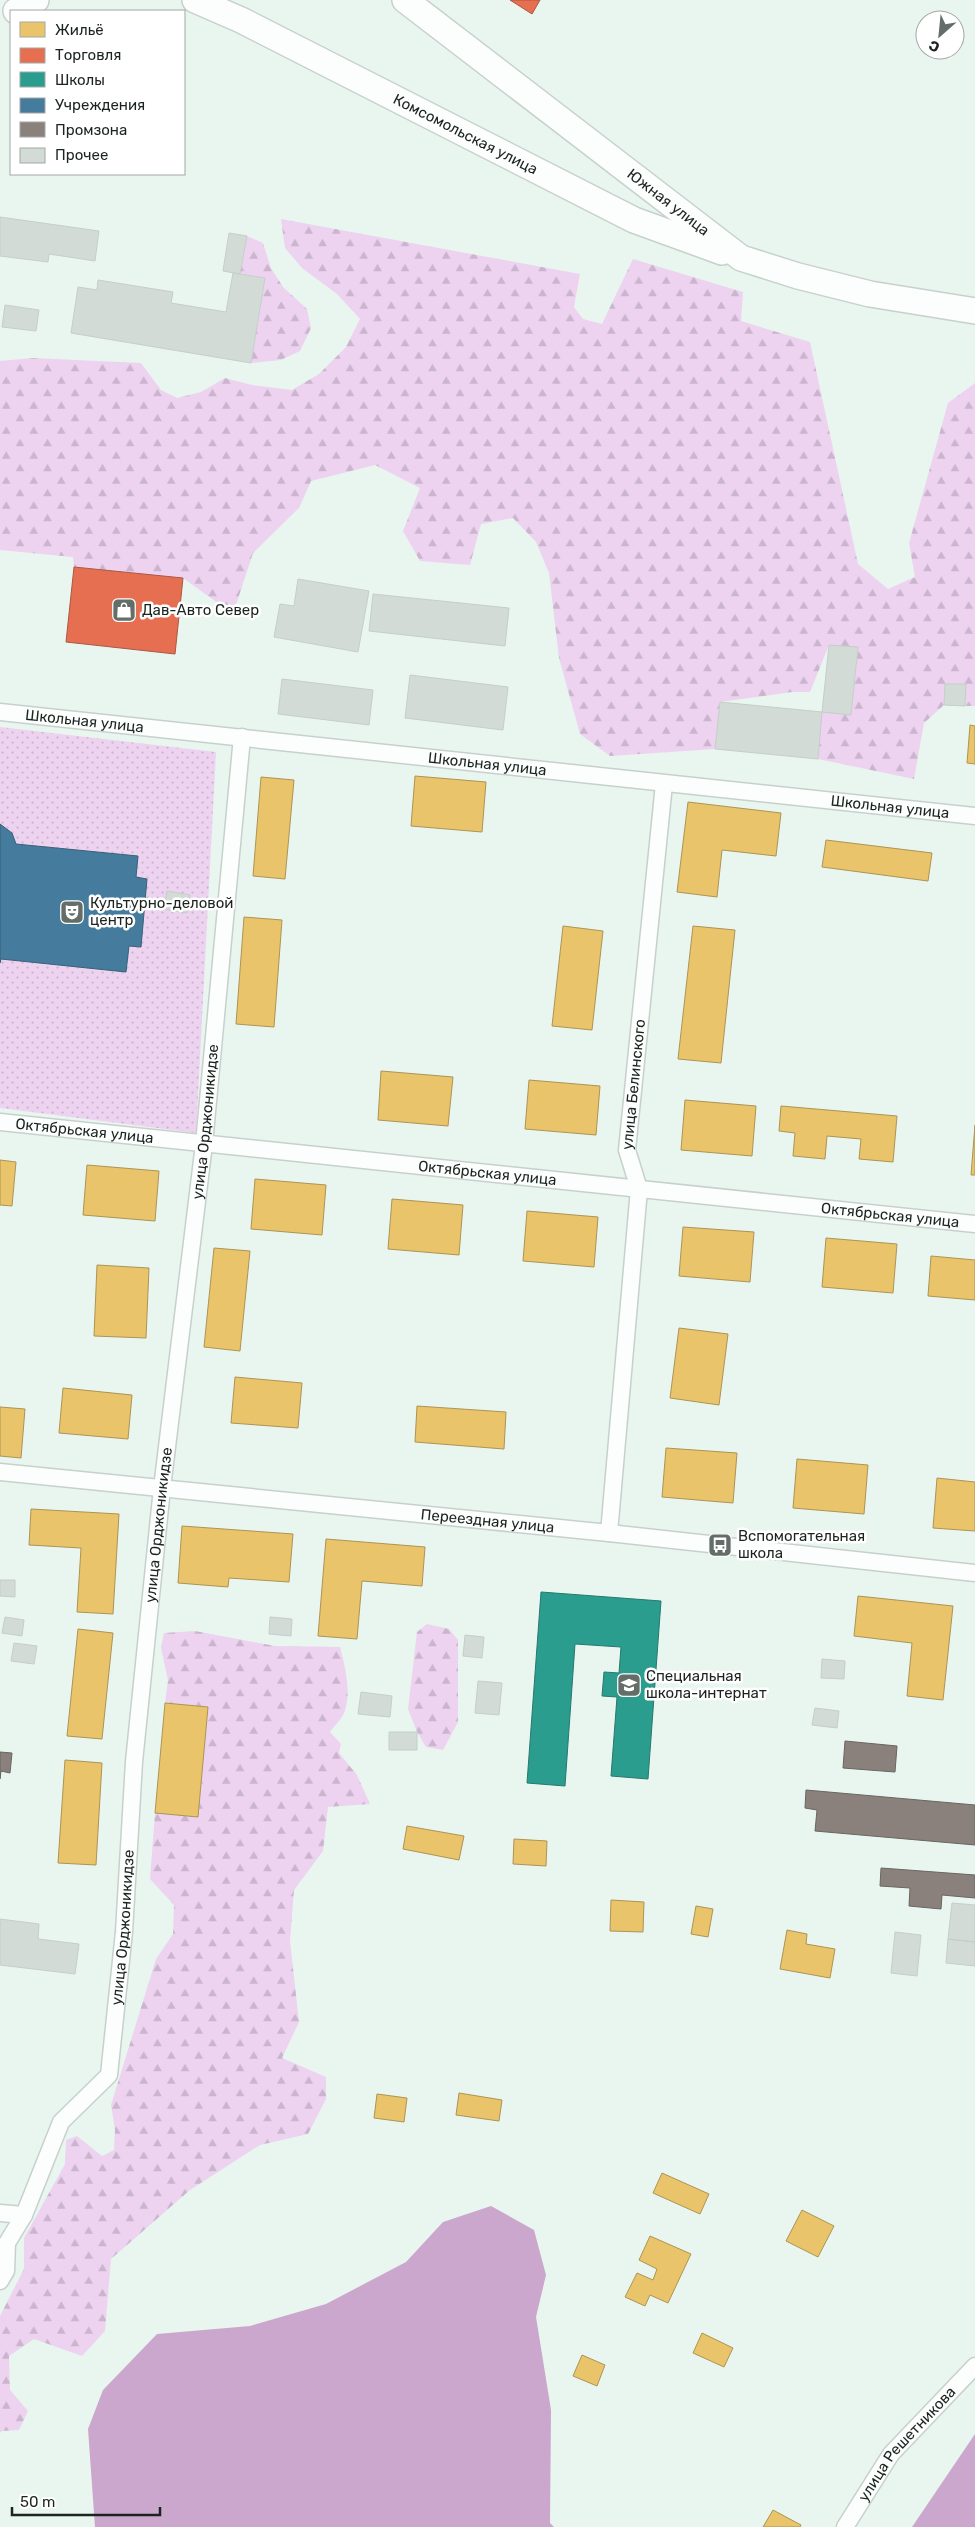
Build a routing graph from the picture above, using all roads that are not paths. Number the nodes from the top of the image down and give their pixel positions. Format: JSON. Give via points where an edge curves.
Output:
{"nodes":[{"id":1,"x":36,"y":0,"type":"edge"},
{"id":2,"x":196,"y":0,"type":"edge"},
{"id":3,"x":405,"y":0,"type":"edge"},
{"id":4,"x":18,"y":10,"type":"edge"},
{"id":5,"x":741,"y":258,"type":"junction"},
{"id":6,"x":975,"y":311,"type":"edge"},
{"id":7,"x":0,"y":712,"type":"edge"},
{"id":8,"x":242,"y":737,"type":"junction"},
{"id":9,"x":664,"y":784,"type":"junction"},
{"id":10,"x":975,"y":816,"type":"edge"},
{"id":11,"x":0,"y":1122,"type":"edge"},
{"id":12,"x":204,"y":1144,"type":"junction"},
{"id":13,"x":640,"y":1189,"type":"junction"},
{"id":14,"x":975,"y":1224,"type":"edge"},
{"id":15,"x":0,"y":1472,"type":"edge"},
{"id":16,"x":162,"y":1488,"type":"junction"},
{"id":17,"x":609,"y":1533,"type":"junction"},
{"id":18,"x":975,"y":1573,"type":"edge"},
{"id":19,"x":0,"y":2213,"type":"edge"},
{"id":20,"x":24,"y":2214,"type":"junction"},
{"id":21,"x":0,"y":2281,"type":"edge"},
{"id":22,"x":975,"y":2366,"type":"edge"},
{"id":23,"x":845,"y":2527,"type":"edge"}],
"edges":[{"from":1,"to":4,"type":"main road"},
{"from":2,"to":5,"type":"main road","name":"Комсомольская улица","via":[[250,24],[634,220]]},
{"from":3,"to":5,"type":"main road","name":"Южная улица"},
{"from":5,"to":6,"type":"main road","name":"Южная улица","via":[[870,294]]},
{"from":7,"to":8,"type":"street","name":"Школьная улица"},
{"from":8,"to":9,"type":"street","name":"Школьная улица"},
{"from":8,"to":12,"type":"street","name":"улица Орджоникидзе"},
{"from":9,"to":10,"type":"street","name":"Школьная улица"},
{"from":9,"to":13,"type":"street","name":"улица Белинского","via":[[627,1150]]},
{"from":11,"to":12,"type":"street","name":"Октябрьская улица"},
{"from":12,"to":13,"type":"street","name":"Октябрьская улица"},
{"from":12,"to":16,"type":"street","name":"улица Орджоникидзе"},
{"from":13,"to":14,"type":"street","name":"Октябрьская улица"},
{"from":13,"to":17,"type":"street","name":"улица Белинского"},
{"from":15,"to":16,"type":"street","name":"Переездная улица"},
{"from":16,"to":17,"type":"street","name":"Переездная улица"},
{"from":16,"to":20,"type":"street","name":"улица Орджоникидзе","via":[[134,1762],[124,1932],[109,2075],[60,2122]]},
{"from":17,"to":18,"type":"street","name":"Переездная улица"},
{"from":19,"to":20,"type":"street"},
{"from":20,"to":21,"type":"street","name":"улица Орджоникидзе","via":[[8,2244],[6,2271]]},
{"from":22,"to":23,"type":"street","name":"улица Решетникова","via":[[891,2454]]}]}
